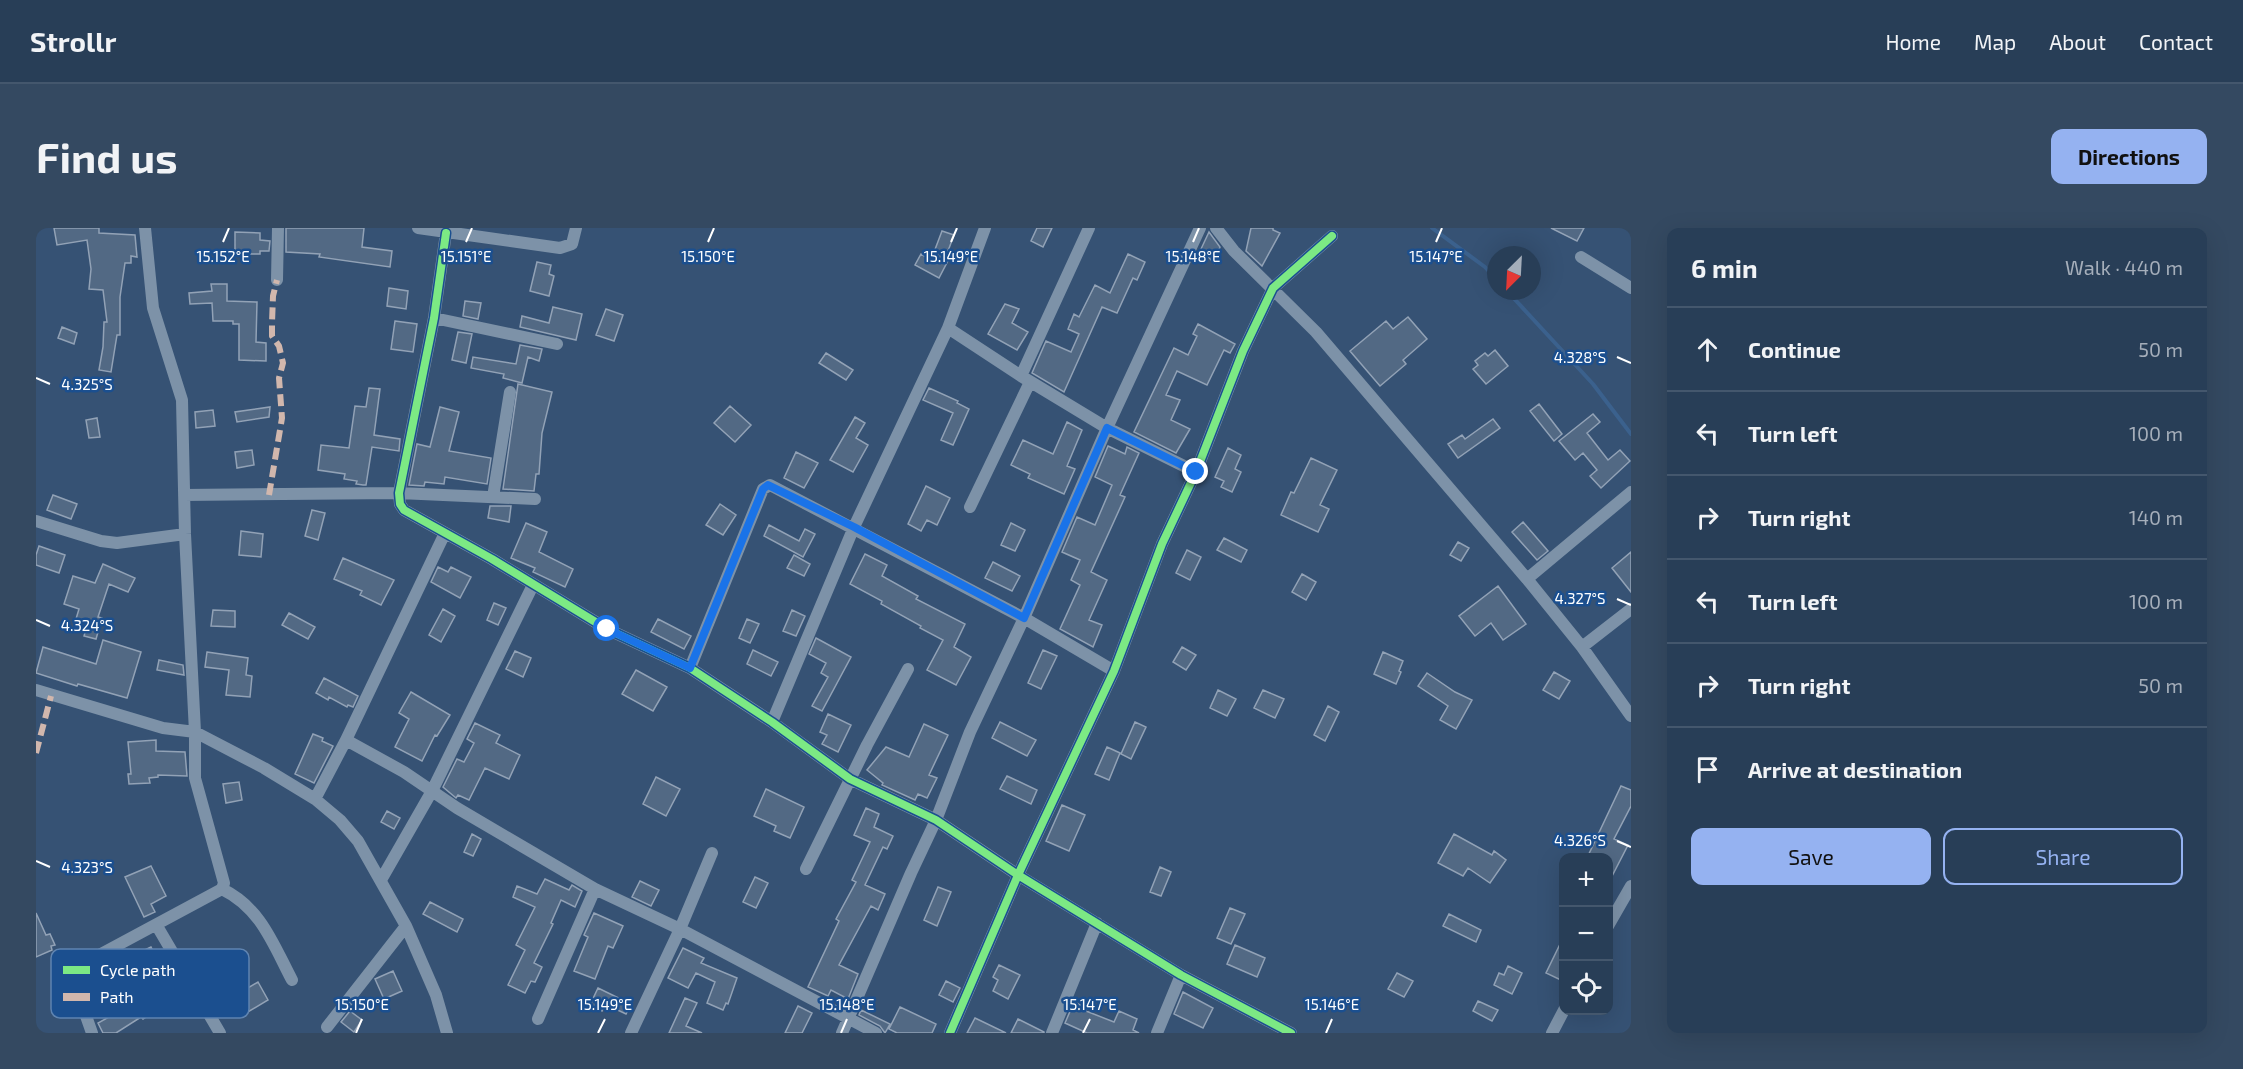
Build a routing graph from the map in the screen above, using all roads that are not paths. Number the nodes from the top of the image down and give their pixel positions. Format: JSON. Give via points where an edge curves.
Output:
{"nodes":[{"id":1,"x":145,"y":228,"type":"edge"},
{"id":2,"x":278,"y":228,"type":"edge"},
{"id":3,"x":418,"y":228,"type":"edge"},
{"id":4,"x":576,"y":228,"type":"edge"},
{"id":5,"x":985,"y":228,"type":"edge"},
{"id":6,"x":1089,"y":228,"type":"edge"},
{"id":7,"x":1200,"y":228,"type":"edge"},
{"id":8,"x":1216,"y":228,"type":"edge"},
{"id":9,"x":446,"y":233,"type":"junction"},
{"id":10,"x":1332,"y":236,"type":"dead end"},
{"id":11,"x":1581,"y":257,"type":"dead end"},
{"id":12,"x":277,"y":280,"type":"dead end"},
{"id":13,"x":1273,"y":288,"type":"junction"},
{"id":14,"x":1631,"y":288,"type":"edge"},
{"id":15,"x":434,"y":318,"type":"junction"},
{"id":16,"x":948,"y":328,"type":"junction"},
{"id":17,"x":557,"y":344,"type":"dead end"},
{"id":18,"x":1025,"y":379,"type":"junction"},
{"id":19,"x":510,"y":392,"type":"dead end"},
{"id":20,"x":1107,"y":428,"type":"junction"},
{"id":21,"x":1196,"y":472,"type":"junction"},
{"id":22,"x":1631,"y":492,"type":"edge"},
{"id":23,"x":399,"y":493,"type":"junction"},
{"id":24,"x":184,"y":495,"type":"junction"},
{"id":25,"x":493,"y":497,"type":"junction"},
{"id":26,"x":535,"y":499,"type":"dead end"},
{"id":27,"x":970,"y":507,"type":"dead end"},
{"id":28,"x":36,"y":521,"type":"edge"},
{"id":29,"x":854,"y":527,"type":"junction"},
{"id":30,"x":445,"y":533,"type":"junction"},
{"id":31,"x":185,"y":534,"type":"junction"},
{"id":32,"x":1527,"y":579,"type":"junction"},
{"id":33,"x":533,"y":585,"type":"junction"},
{"id":34,"x":1631,"y":609,"type":"edge"},
{"id":35,"x":1024,"y":618,"type":"junction"},
{"id":36,"x":1582,"y":647,"type":"junction"},
{"id":37,"x":690,"y":668,"type":"junction"},
{"id":38,"x":908,"y":669,"type":"dead end"},
{"id":39,"x":1114,"y":671,"type":"junction"},
{"id":40,"x":36,"y":690,"type":"edge"},
{"id":41,"x":1631,"y":716,"type":"edge"},
{"id":42,"x":772,"y":722,"type":"junction"},
{"id":43,"x":195,"y":732,"type":"junction"},
{"id":44,"x":346,"y":740,"type":"junction"},
{"id":45,"x":850,"y":779,"type":"junction"},
{"id":46,"x":432,"y":791,"type":"junction"},
{"id":47,"x":315,"y":799,"type":"junction"},
{"id":48,"x":936,"y":820,"type":"junction"},
{"id":49,"x":712,"y":853,"type":"dead end"},
{"id":50,"x":806,"y":869,"type":"dead end"},
{"id":51,"x":1018,"y":875,"type":"junction"},
{"id":52,"x":381,"y":880,"type":"junction"},
{"id":53,"x":1631,"y":886,"type":"edge"},
{"id":54,"x":222,"y":889,"type":"junction"},
{"id":55,"x":595,"y":889,"type":"junction"},
{"id":56,"x":1613,"y":917,"type":"edge"},
{"id":57,"x":1097,"y":923,"type":"junction"},
{"id":58,"x":157,"y":926,"type":"junction"},
{"id":59,"x":406,"y":926,"type":"junction"},
{"id":60,"x":680,"y":929,"type":"junction"},
{"id":61,"x":112,"y":949,"type":"edge"},
{"id":62,"x":171,"y":949,"type":"edge"},
{"id":63,"x":1181,"y":975,"type":"junction"},
{"id":64,"x":292,"y":980,"type":"dead end"},
{"id":65,"x":1561,"y":1015,"type":"edge"},
{"id":66,"x":87,"y":1018,"type":"edge"},
{"id":67,"x":211,"y":1018,"type":"edge"},
{"id":68,"x":538,"y":1019,"type":"dead end"},
{"id":69,"x":848,"y":1019,"type":"junction"},
{"id":70,"x":327,"y":1027,"type":"dead end"},
{"id":71,"x":446,"y":1032,"type":"edge"},
{"id":72,"x":92,"y":1033,"type":"edge"},
{"id":73,"x":220,"y":1033,"type":"edge"},
{"id":74,"x":631,"y":1033,"type":"edge"},
{"id":75,"x":842,"y":1033,"type":"edge"},
{"id":76,"x":876,"y":1033,"type":"edge"},
{"id":77,"x":950,"y":1033,"type":"edge"},
{"id":78,"x":1052,"y":1033,"type":"edge"},
{"id":79,"x":1158,"y":1033,"type":"edge"},
{"id":80,"x":1291,"y":1033,"type":"edge"},
{"id":81,"x":1552,"y":1033,"type":"edge"}],
"edges":[{"from":1,"to":24,"type":"street","via":[[153,308],[182,400]]},
{"from":2,"to":12,"type":"street"},
{"from":3,"to":9,"type":"street"},
{"from":4,"to":9,"type":"street","via":[[572,244],[560,248]]},
{"from":5,"to":16,"type":"street"},
{"from":6,"to":18,"type":"street"},
{"from":7,"to":20,"type":"street"},
{"from":8,"to":13,"type":"street"},
{"from":9,"to":15,"type":"street"},
{"from":10,"to":13,"type":"street"},
{"from":11,"to":14,"type":"street"},
{"from":13,"to":21,"type":"street","via":[[1243,351]]},
{"from":13,"to":32,"type":"street","via":[[1316,332]]},
{"from":15,"to":17,"type":"street"},
{"from":15,"to":23,"type":"street"},
{"from":16,"to":18,"type":"street"},
{"from":16,"to":29,"type":"street"},
{"from":18,"to":20,"type":"street"},
{"from":18,"to":27,"type":"street"},
{"from":19,"to":25,"type":"street"},
{"from":20,"to":21,"type":"street"},
{"from":20,"to":35,"type":"street"},
{"from":21,"to":39,"type":"street","via":[[1162,544]]},
{"from":22,"to":32,"type":"street"},
{"from":23,"to":24,"type":"street"},
{"from":23,"to":25,"type":"street"},
{"from":23,"to":30,"type":"street","via":[[404,510]]},
{"from":24,"to":31,"type":"street"},
{"from":25,"to":26,"type":"street"},
{"from":28,"to":31,"type":"street","via":[[117,543]]},
{"from":29,"to":35,"type":"street"},
{"from":29,"to":37,"type":"street","via":[[770,485],[765,487]]},
{"from":29,"to":42,"type":"street"},
{"from":30,"to":33,"type":"street"},
{"from":30,"to":44,"type":"street"},
{"from":31,"to":43,"type":"street"},
{"from":32,"to":36,"type":"street"},
{"from":33,"to":37,"type":"street","via":[[607,629]]},
{"from":33,"to":46,"type":"street"},
{"from":34,"to":36,"type":"street"},
{"from":35,"to":39,"type":"street"},
{"from":35,"to":48,"type":"street","via":[[970,732]]},
{"from":36,"to":41,"type":"street"},
{"from":37,"to":42,"type":"street"},
{"from":38,"to":45,"type":"street"},
{"from":39,"to":51,"type":"street"},
{"from":40,"to":43,"type":"street","via":[[163,728]]},
{"from":42,"to":45,"type":"street"},
{"from":43,"to":47,"type":"street"},
{"from":43,"to":54,"type":"street","via":[[195,778],[224,883]]},
{"from":44,"to":46,"type":"street"},
{"from":44,"to":47,"type":"street"},
{"from":45,"to":48,"type":"street"},
{"from":45,"to":50,"type":"street"},
{"from":46,"to":52,"type":"street"},
{"from":46,"to":55,"type":"street"},
{"from":47,"to":52,"type":"street","via":[[352,834]]},
{"from":48,"to":51,"type":"street"},
{"from":48,"to":69,"type":"street"},
{"from":49,"to":60,"type":"street"},
{"from":51,"to":57,"type":"street"},
{"from":51,"to":77,"type":"street"},
{"from":52,"to":59,"type":"street"},
{"from":53,"to":56,"type":"street"},
{"from":54,"to":58,"type":"street"},
{"from":54,"to":64,"type":"street","via":[[254,912]]},
{"from":55,"to":60,"type":"street"},
{"from":55,"to":68,"type":"street"},
{"from":57,"to":63,"type":"street"},
{"from":57,"to":78,"type":"street"},
{"from":58,"to":61,"type":"street"},
{"from":58,"to":62,"type":"street"},
{"from":59,"to":70,"type":"street"},
{"from":59,"to":71,"type":"street","via":[[436,995]]},
{"from":60,"to":69,"type":"street"},
{"from":60,"to":74,"type":"street"},
{"from":63,"to":79,"type":"street"},
{"from":63,"to":80,"type":"street"},
{"from":65,"to":81,"type":"street"},
{"from":66,"to":72,"type":"street"},
{"from":67,"to":73,"type":"street"},
{"from":69,"to":75,"type":"street"},
{"from":69,"to":76,"type":"street"}]}
